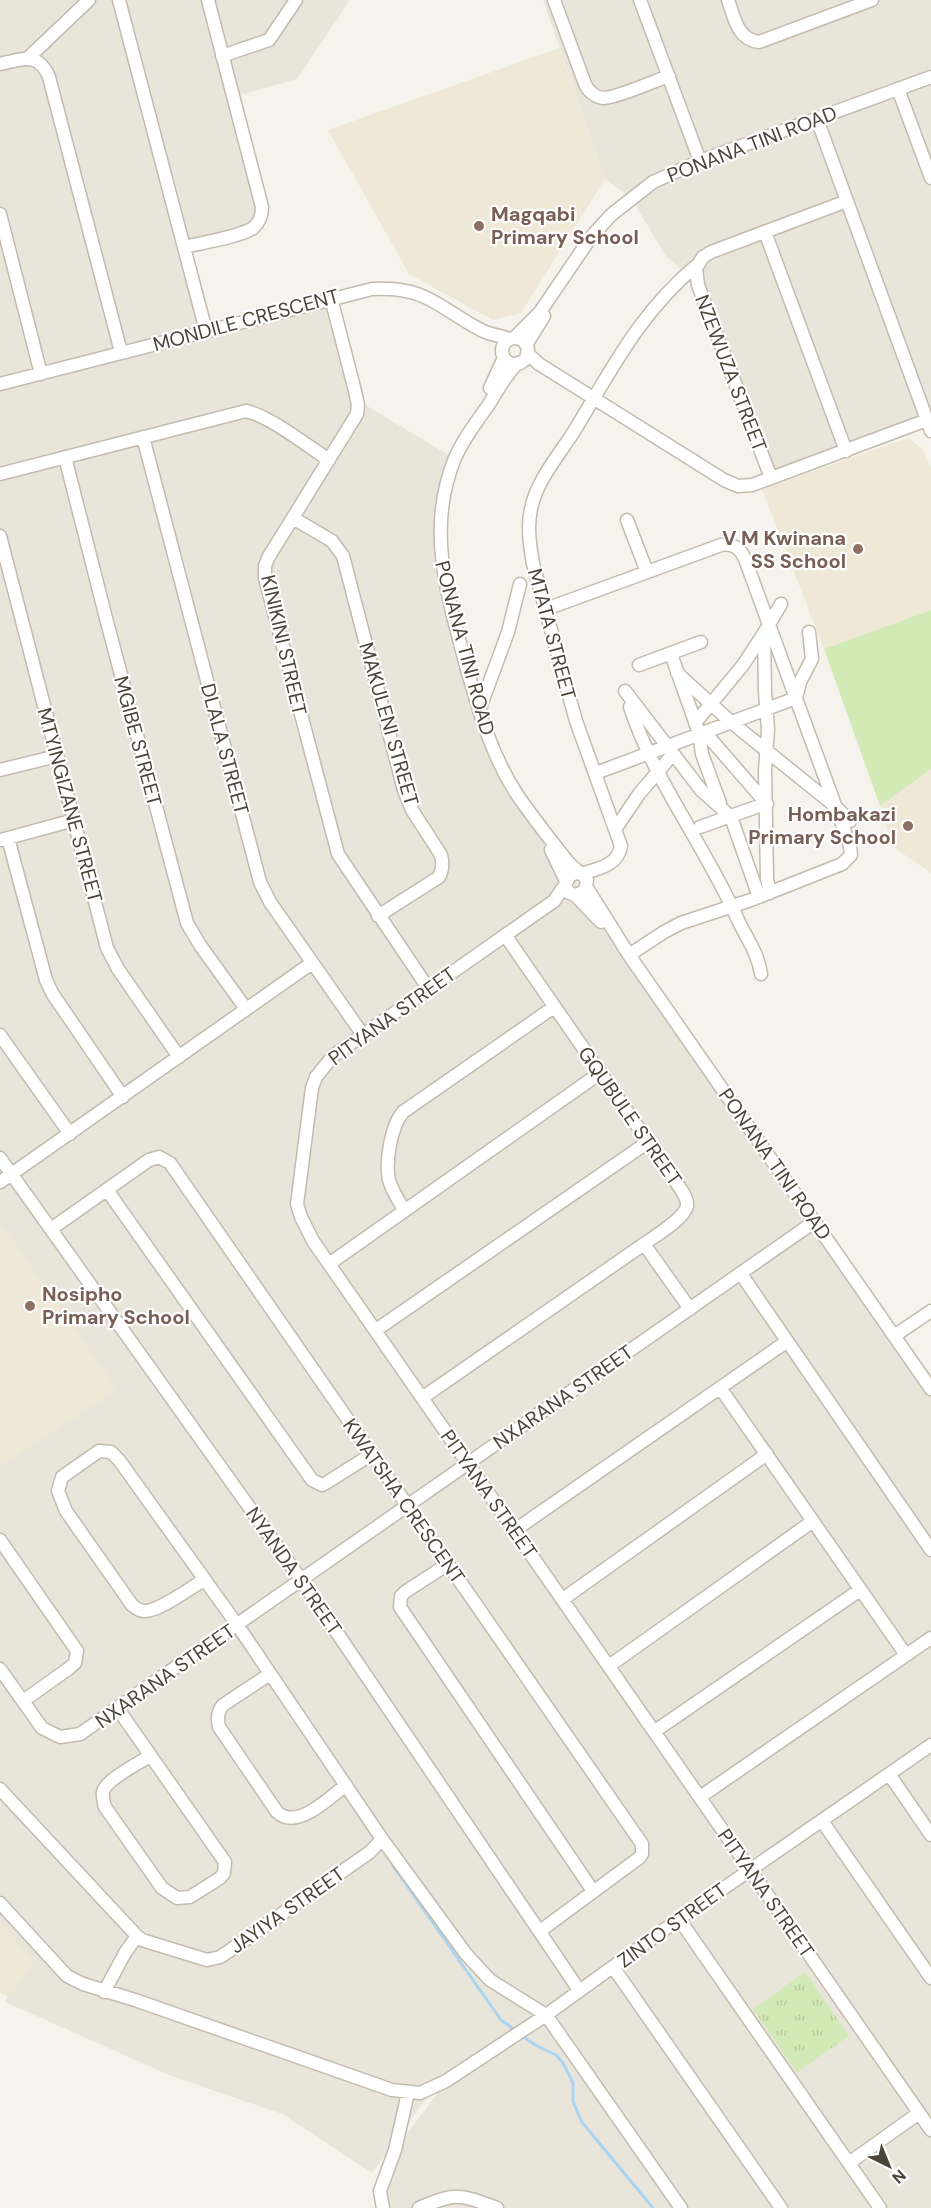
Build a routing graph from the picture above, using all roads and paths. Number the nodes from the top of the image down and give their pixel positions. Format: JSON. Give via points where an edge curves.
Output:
{"nodes":[{"id":1,"x":89,"y":0,"type":"edge"},
{"id":2,"x":119,"y":0,"type":"edge"},
{"id":3,"x":208,"y":0,"type":"edge"},
{"id":4,"x":296,"y":0,"type":"edge"},
{"id":5,"x":554,"y":0,"type":"edge"},
{"id":6,"x":640,"y":0,"type":"edge"},
{"id":7,"x":728,"y":0,"type":"edge"},
{"id":8,"x":872,"y":0,"type":"edge"},
{"id":9,"x":222,"y":56,"type":"junction"},
{"id":10,"x":27,"y":59,"type":"junction"},
{"id":11,"x":0,"y":64,"type":"edge"},
{"id":12,"x":669,"y":76,"type":"junction"},
{"id":13,"x":931,"y":77,"type":"edge"},
{"id":14,"x":898,"y":89,"type":"junction"},
{"id":15,"x":817,"y":119,"type":"junction"},
{"id":16,"x":700,"y":161,"type":"junction"},
{"id":17,"x":930,"y":173,"type":"edge"},
{"id":18,"x":847,"y":201,"type":"junction"},
{"id":19,"x":0,"y":214,"type":"edge"},
{"id":20,"x":765,"y":232,"type":"junction"},
{"id":21,"x":184,"y":247,"type":"junction"},
{"id":22,"x":697,"y":265,"type":"junction"},
{"id":23,"x":331,"y":298,"type":"junction"},
{"id":24,"x":550,"y":298,"type":"junction"},
{"id":25,"x":206,"y":332,"type":"junction"},
{"id":26,"x":485,"y":332,"type":"junction"},
{"id":27,"x":512,"y":338,"type":"junction"},
{"id":28,"x":121,"y":352,"type":"junction"},
{"id":29,"x":503,"y":354,"type":"junction"},
{"id":30,"x":524,"y":355,"type":"junction"},
{"id":31,"x":41,"y":374,"type":"junction"},
{"id":32,"x":0,"y":384,"type":"edge"},
{"id":33,"x":594,"y":397,"type":"junction"},
{"id":34,"x":476,"y":419,"type":"junction"},
{"id":35,"x":929,"y":426,"type":"edge"},
{"id":36,"x":143,"y":437,"type":"junction"},
{"id":37,"x":846,"y":451,"type":"junction"},
{"id":38,"x":65,"y":457,"type":"junction"},
{"id":39,"x":329,"y":460,"type":"junction"},
{"id":40,"x":0,"y":474,"type":"edge"},
{"id":41,"x":771,"y":478,"type":"junction"},
{"id":42,"x":293,"y":518,"type":"junction"},
{"id":43,"x":627,"y":520,"type":"dead end"},
{"id":44,"x":0,"y":537,"type":"edge"},
{"id":45,"x":647,"y":572,"type":"junction"},
{"id":46,"x":520,"y":584,"type":"dead end"},
{"id":47,"x":781,"y":604,"type":"dead end"},
{"id":48,"x":546,"y":609,"type":"junction"},
{"id":49,"x":767,"y":629,"type":"junction"},
{"id":50,"x":809,"y":632,"type":"dead end"},
{"id":51,"x":701,"y":642,"type":"dead end"},
{"id":52,"x":671,"y":654,"type":"junction"},
{"id":53,"x":639,"y":665,"type":"dead end"},
{"id":54,"x":677,"y":673,"type":"junction"},
{"id":55,"x":625,"y":691,"type":"dead end"},
{"id":56,"x":796,"y":698,"type":"junction"},
{"id":57,"x":711,"y":704,"type":"junction"},
{"id":58,"x":630,"y":707,"type":"dead end"},
{"id":59,"x":767,"y":709,"type":"junction"},
{"id":60,"x":479,"y":712,"type":"junction"},
{"id":61,"x":732,"y":722,"type":"junction"},
{"id":62,"x":699,"y":730,"type":"junction"},
{"id":63,"x":766,"y":749,"type":"junction"},
{"id":64,"x":670,"y":750,"type":"junction"},
{"id":65,"x":648,"y":753,"type":"junction"},
{"id":66,"x":57,"y":756,"type":"junction"},
{"id":67,"x":0,"y":770,"type":"edge"},
{"id":68,"x":657,"y":771,"type":"junction"},
{"id":69,"x":596,"y":773,"type":"junction"},
{"id":70,"x":764,"y":805,"type":"junction"},
{"id":71,"x":835,"y":806,"type":"junction"},
{"id":72,"x":727,"y":814,"type":"junction"},
{"id":73,"x":74,"y":820,"type":"junction"},
{"id":74,"x":850,"y":821,"type":"dead end"},
{"id":75,"x":700,"y":827,"type":"dead end"},
{"id":76,"x":616,"y":828,"type":"junction"},
{"id":77,"x":544,"y":832,"type":"junction"},
{"id":78,"x":4,"y":839,"type":"edge"},
{"id":79,"x":584,"y":880,"type":"junction"},
{"id":80,"x":570,"y":889,"type":"junction"},
{"id":81,"x":765,"y":895,"type":"junction"},
{"id":82,"x":732,"y":905,"type":"junction"},
{"id":83,"x":378,"y":916,"type":"junction"},
{"id":84,"x":505,"y":935,"type":"junction"},
{"id":85,"x":618,"y":939,"type":"junction"},
{"id":86,"x":629,"y":955,"type":"junction"},
{"id":87,"x":312,"y":963,"type":"junction"},
{"id":88,"x":761,"y":974,"type":"dead end"},
{"id":89,"x":428,"y":988,"type":"junction"},
{"id":90,"x":554,"y":1006,"type":"junction"},
{"id":91,"x":246,"y":1010,"type":"junction"},
{"id":92,"x":0,"y":1035,"type":"edge"},
{"id":93,"x":363,"y":1035,"type":"junction"},
{"id":94,"x":179,"y":1057,"type":"junction"},
{"id":95,"x":600,"y":1073,"type":"junction"},
{"id":96,"x":123,"y":1097,"type":"junction"},
{"id":97,"x":70,"y":1134,"type":"junction"},
{"id":98,"x":648,"y":1142,"type":"junction"},
{"id":99,"x":0,"y":1158,"type":"edge"},
{"id":100,"x":11,"y":1175,"type":"junction"},
{"id":101,"x":0,"y":1182,"type":"edge"},
{"id":102,"x":107,"y":1190,"type":"junction"},
{"id":103,"x":404,"y":1210,"type":"junction"},
{"id":104,"x":814,"y":1222,"type":"junction"},
{"id":105,"x":51,"y":1229,"type":"junction"},
{"id":106,"x":644,"y":1244,"type":"junction"},
{"id":107,"x":329,"y":1264,"type":"junction"},
{"id":108,"x":741,"y":1274,"type":"junction"},
{"id":109,"x":690,"y":1309,"type":"junction"},
{"id":110,"x":931,"y":1311,"type":"edge"},
{"id":111,"x":376,"y":1330,"type":"junction"},
{"id":112,"x":894,"y":1336,"type":"junction"},
{"id":113,"x":786,"y":1342,"type":"junction"},
{"id":114,"x":721,"y":1389,"type":"junction"},
{"id":115,"x":931,"y":1389,"type":"edge"},
{"id":116,"x":422,"y":1398,"type":"junction"},
{"id":117,"x":372,"y":1454,"type":"junction"},
{"id":118,"x":767,"y":1454,"type":"junction"},
{"id":119,"x":468,"y":1463,"type":"junction"},
{"id":120,"x":408,"y":1506,"type":"junction"},
{"id":121,"x":813,"y":1521,"type":"junction"},
{"id":122,"x":515,"y":1530,"type":"junction"},
{"id":123,"x":0,"y":1540,"type":"edge"},
{"id":124,"x":931,"y":1550,"type":"edge"},
{"id":125,"x":448,"y":1564,"type":"junction"},
{"id":126,"x":204,"y":1580,"type":"junction"},
{"id":127,"x":302,"y":1581,"type":"junction"},
{"id":128,"x":860,"y":1590,"type":"junction"},
{"id":129,"x":563,"y":1599,"type":"junction"},
{"id":130,"x":238,"y":1626,"type":"junction"},
{"id":131,"x":931,"y":1638,"type":"edge"},
{"id":132,"x":906,"y":1655,"type":"junction"},
{"id":133,"x":609,"y":1666,"type":"junction"},
{"id":134,"x":0,"y":1669,"type":"edge"},
{"id":135,"x":270,"y":1674,"type":"junction"},
{"id":136,"x":23,"y":1701,"type":"junction"},
{"id":137,"x":118,"y":1709,"type":"junction"},
{"id":138,"x":655,"y":1731,"type":"junction"},
{"id":139,"x":931,"y":1745,"type":"edge"},
{"id":140,"x":150,"y":1756,"type":"junction"},
{"id":141,"x":889,"y":1774,"type":"junction"},
{"id":142,"x":346,"y":1785,"type":"junction"},
{"id":143,"x":0,"y":1789,"type":"edge"},
{"id":144,"x":700,"y":1797,"type":"junction"},
{"id":145,"x":822,"y":1821,"type":"junction"},
{"id":146,"x":931,"y":1835,"type":"edge"},
{"id":147,"x":382,"y":1839,"type":"junction"},
{"id":148,"x":749,"y":1870,"type":"junction"},
{"id":149,"x":593,"y":1891,"type":"junction"},
{"id":150,"x":0,"y":1903,"type":"edge"},
{"id":151,"x":679,"y":1919,"type":"junction"},
{"id":152,"x":540,"y":1931,"type":"junction"},
{"id":153,"x":137,"y":1936,"type":"junction"},
{"id":154,"x":613,"y":1967,"type":"junction"},
{"id":155,"x":931,"y":1978,"type":"edge"},
{"id":156,"x":579,"y":1990,"type":"junction"},
{"id":157,"x":104,"y":1992,"type":"junction"},
{"id":158,"x":546,"y":2015,"type":"junction"},
{"id":159,"x":408,"y":2093,"type":"junction"},
{"id":160,"x":919,"y":2113,"type":"junction"},
{"id":161,"x":931,"y":2129,"type":"edge"},
{"id":162,"x":849,"y":2163,"type":"junction"},
{"id":163,"x":383,"y":2208,"type":"edge"},
{"id":164,"x":419,"y":2208,"type":"edge"},
{"id":165,"x":496,"y":2208,"type":"edge"},
{"id":166,"x":681,"y":2208,"type":"edge"},
{"id":167,"x":781,"y":2208,"type":"edge"},
{"id":168,"x":880,"y":2208,"type":"edge"}],
"edges":[{"from":1,"to":10,"type":"street"},
{"from":2,"to":21,"type":"street"},
{"from":3,"to":9,"type":"street"},
{"from":4,"to":9,"type":"street","via":[[268,40]]},
{"from":5,"to":12,"type":"street","via":[[587,89],[596,96],[606,98]]},
{"from":6,"to":12,"type":"street"},
{"from":7,"to":8,"type":"street","via":[[741,33],[759,42]]},
{"from":9,"to":21,"type":"street","via":[[262,214],[248,230]]},
{"from":10,"to":11,"type":"street"},
{"from":10,"to":28,"type":"street","via":[[42,64],[49,76]]},
{"from":12,"to":16,"type":"street"},
{"from":13,"to":14,"type":"street","name":"PONANA TINI ROAD"},
{"from":14,"to":15,"type":"street","name":"PONANA TINI ROAD"},
{"from":14,"to":17,"type":"street"},
{"from":15,"to":16,"type":"street","name":"PONANA TINI ROAD"},
{"from":15,"to":18,"type":"street"},
{"from":16,"to":24,"type":"street","name":"PONANA TINI ROAD","via":[[653,182],[611,215],[591,237]]},
{"from":18,"to":20,"type":"street"},
{"from":18,"to":35,"type":"street"},
{"from":19,"to":31,"type":"street"},
{"from":20,"to":22,"type":"street","via":[[711,252]]},
{"from":20,"to":37,"type":"street"},
{"from":21,"to":25,"type":"street"},
{"from":22,"to":33,"type":"street","name":"MTATA STREET","via":[[662,297],[634,332]]},
{"from":22,"to":41,"type":"street","name":"NZEWUZA STREET","via":[[698,285]]},
{"from":23,"to":25,"type":"street","name":"MONDILE CRESCENT"},
{"from":23,"to":26,"type":"street","name":"MONDILE CRESCENT","via":[[372,289],[412,291]]},
{"from":23,"to":39,"type":"street","name":"KINIKINI STREET","via":[[358,405],[354,421]]},
{"from":24,"to":27,"type":"street","name":"PONANA TINI ROAD"},
{"from":24,"to":30,"type":"street","name":"PONANA TINI ROAD"},
{"from":25,"to":28,"type":"street","name":"MONDILE CRESCENT"},
{"from":26,"to":27,"type":"street","name":"MONDILE CRESCENT"},
{"from":26,"to":29,"type":"street","name":"MONDILE CRESCENT"},
{"from":27,"to":29,"type":"street","name":"PONANA TINI ROAD","via":[[504,344]]},
{"from":27,"to":30,"type":"street","via":[[521,340]]},
{"from":28,"to":31,"type":"street","name":"MONDILE CRESCENT"},
{"from":29,"to":30,"type":"street","via":[[508,362]]},
{"from":29,"to":34,"type":"street","name":"PONANA TINI ROAD"},
{"from":30,"to":33,"type":"street"},
{"from":30,"to":34,"type":"street","name":"PONANA TINI ROAD"},
{"from":31,"to":32,"type":"street","name":"MONDILE CRESCENT"},
{"from":33,"to":41,"type":"street","via":[[731,484],[745,487]]},
{"from":33,"to":48,"type":"street","name":"MTATA STREET","via":[[531,508],[533,564]]},
{"from":34,"to":60,"type":"street","name":"PONANA TINI ROAD","via":[[451,470],[440,544],[448,600]]},
{"from":35,"to":37,"type":"street"},
{"from":36,"to":38,"type":"street"},
{"from":36,"to":39,"type":"street","via":[[246,411],[268,420]]},
{"from":36,"to":87,"type":"street","name":"DLALA STREET","via":[[260,882]]},
{"from":37,"to":41,"type":"street"},
{"from":38,"to":40,"type":"street"},
{"from":38,"to":91,"type":"street","name":"MGIBE STREET","via":[[184,913],[200,945]]},
{"from":39,"to":42,"type":"street","name":"KINIKINI STREET"},
{"from":42,"to":83,"type":"street","name":"KINIKINI STREET","via":[[268,558],[264,573],[267,588],[333,840],[344,865]]},
{"from":42,"to":83,"type":"street","name":"MAKULENI STREET","via":[[332,542],[343,556],[406,797],[443,861],[439,877]]},
{"from":43,"to":45,"type":"street"},
{"from":44,"to":66,"type":"street","name":"MTYINGIZANE STREET"},
{"from":45,"to":48,"type":"street"},
{"from":45,"to":49,"type":"street","via":[[721,545],[733,545],[745,559]]},
{"from":46,"to":60,"type":"street","via":[[508,632]]},
{"from":47,"to":49,"type":"street"},
{"from":48,"to":69,"type":"street","name":"MTATA STREET","via":[[576,721]]},
{"from":49,"to":56,"type":"street"},
{"from":49,"to":57,"type":"street"},
{"from":49,"to":59,"type":"street"},
{"from":50,"to":56,"type":"street","via":[[812,659]]},
{"from":51,"to":52,"type":"street"},
{"from":52,"to":53,"type":"street"},
{"from":52,"to":54,"type":"street"},
{"from":54,"to":57,"type":"street"},
{"from":54,"to":62,"type":"street"},
{"from":55,"to":64,"type":"street"},
{"from":56,"to":59,"type":"street"},
{"from":56,"to":71,"type":"street"},
{"from":57,"to":61,"type":"street"},
{"from":57,"to":62,"type":"street"},
{"from":58,"to":65,"type":"street"},
{"from":59,"to":61,"type":"street"},
{"from":59,"to":63,"type":"street"},
{"from":60,"to":77,"type":"street","name":"PONANA TINI ROAD","via":[[497,759]]},
{"from":61,"to":62,"type":"street"},
{"from":61,"to":63,"type":"street"},
{"from":62,"to":64,"type":"street"},
{"from":62,"to":70,"type":"street"},
{"from":62,"to":72,"type":"street","via":[[709,777]]},
{"from":63,"to":70,"type":"street"},
{"from":63,"to":71,"type":"street"},
{"from":64,"to":65,"type":"street"},
{"from":64,"to":68,"type":"street"},
{"from":64,"to":72,"type":"street","via":[[701,790]]},
{"from":65,"to":68,"type":"street"},
{"from":65,"to":69,"type":"street"},
{"from":66,"to":67,"type":"street"},
{"from":66,"to":73,"type":"street","name":"MTYINGIZANE STREET"},
{"from":68,"to":76,"type":"street"},
{"from":68,"to":82,"type":"street"},
{"from":69,"to":76,"type":"street","name":"MTATA STREET"},
{"from":70,"to":72,"type":"street"},
{"from":70,"to":81,"type":"street"},
{"from":71,"to":74,"type":"street"},
{"from":71,"to":81,"type":"street","via":[[850,846],[849,858]]},
{"from":72,"to":75,"type":"street"},
{"from":72,"to":81,"type":"street"},
{"from":73,"to":78,"type":"street"},
{"from":73,"to":94,"type":"street","name":"MTYINGIZANE STREET","via":[[110,954]]},
{"from":76,"to":79,"type":"street","name":"MTATA STREET","via":[[619,855]]},
{"from":77,"to":79,"type":"street","name":"PONANA TINI ROAD"},
{"from":77,"to":80,"type":"street","name":"PONANA TINI ROAD"},
{"from":78,"to":96,"type":"street","via":[[46,980]]},
{"from":79,"to":80,"type":"street","via":[[583,894]]},
{"from":79,"to":80,"type":"street","via":[[570,875]]},
{"from":79,"to":85,"type":"street","name":"PONANA TINI ROAD"},
{"from":80,"to":84,"type":"street","name":"PITYANA STREET"},
{"from":80,"to":85,"type":"street","name":"PONANA TINI ROAD"},
{"from":81,"to":82,"type":"street"},
{"from":82,"to":86,"type":"street","via":[[671,928]]},
{"from":82,"to":88,"type":"street","via":[[758,958]]},
{"from":83,"to":89,"type":"street","name":"KINIKINI STREET"},
{"from":84,"to":89,"type":"street","name":"PITYANA STREET"},
{"from":84,"to":90,"type":"street","name":"GQUBULE STREET"},
{"from":85,"to":86,"type":"street","name":"PONANA TINI ROAD"},
{"from":86,"to":104,"type":"street","name":"PONANA TINI ROAD"},
{"from":87,"to":91,"type":"street"},
{"from":87,"to":93,"type":"street","name":"DLALA STREET"},
{"from":89,"to":93,"type":"street","name":"PITYANA STREET"},
{"from":90,"to":95,"type":"street","name":"GQUBULE STREET"},
{"from":90,"to":103,"type":"street","via":[[397,1119],[388,1172]]},
{"from":91,"to":94,"type":"street"},
{"from":92,"to":97,"type":"street"},
{"from":93,"to":107,"type":"street","name":"PITYANA STREET","via":[[322,1068],[309,1100],[297,1204],[306,1229]]},
{"from":94,"to":96,"type":"street"},
{"from":95,"to":98,"type":"street","name":"GQUBULE STREET"},
{"from":95,"to":103,"type":"street"},
{"from":96,"to":97,"type":"street"},
{"from":97,"to":100,"type":"street"},
{"from":98,"to":106,"type":"street","name":"GQUBULE STREET","via":[[687,1202],[683,1214]]},
{"from":98,"to":111,"type":"street"},
{"from":99,"to":100,"type":"street","name":"NYANDA STREET"},
{"from":100,"to":101,"type":"street"},
{"from":100,"to":105,"type":"street","name":"NYANDA STREET"},
{"from":102,"to":105,"type":"street","name":"KWATSHA CRESCENT"},
{"from":102,"to":117,"type":"street","via":[[315,1483],[322,1485]]},
{"from":102,"to":117,"type":"street","name":"KWATSHA CRESCENT","via":[[154,1157],[170,1163]]},
{"from":103,"to":107,"type":"street"},
{"from":104,"to":108,"type":"street","name":"NXARANA STREET"},
{"from":104,"to":112,"type":"street","name":"PONANA TINI ROAD"},
{"from":105,"to":127,"type":"street","name":"NYANDA STREET"},
{"from":106,"to":109,"type":"street"},
{"from":106,"to":116,"type":"street","name":"GQUBULE STREET"},
{"from":107,"to":111,"type":"street","name":"PITYANA STREET"},
{"from":108,"to":109,"type":"street","name":"NXARANA STREET"},
{"from":108,"to":113,"type":"street"},
{"from":109,"to":119,"type":"street","name":"NXARANA STREET"},
{"from":110,"to":112,"type":"street"},
{"from":111,"to":116,"type":"street","name":"PITYANA STREET"},
{"from":112,"to":115,"type":"street","name":"PONANA TINI ROAD"},
{"from":113,"to":114,"type":"street"},
{"from":113,"to":124,"type":"street"},
{"from":114,"to":118,"type":"street"},
{"from":114,"to":122,"type":"street"},
{"from":116,"to":119,"type":"street","name":"PITYANA STREET"},
{"from":117,"to":120,"type":"street","name":"KWATSHA CRESCENT"},
{"from":118,"to":121,"type":"street"},
{"from":118,"to":129,"type":"street"},
{"from":119,"to":120,"type":"street","name":"NXARANA STREET"},
{"from":119,"to":122,"type":"street","name":"PITYANA STREET"},
{"from":120,"to":125,"type":"street","name":"KWATSHA CRESCENT"},
{"from":120,"to":127,"type":"street","name":"NXARANA STREET"},
{"from":121,"to":128,"type":"street"},
{"from":121,"to":133,"type":"street"},
{"from":122,"to":129,"type":"street","name":"PITYANA STREET"},
{"from":123,"to":136,"type":"street","via":[[77,1651],[75,1663]]},
{"from":125,"to":149,"type":"street","via":[[405,1592],[400,1607]]},
{"from":125,"to":149,"type":"street","name":"KWATSHA CRESCENT","via":[[642,1844],[639,1858]]},
{"from":126,"to":126,"type":"street","via":[[111,1452],[93,1454],[62,1477],[58,1491],[66,1511],[138,1610],[154,1609]]},
{"from":126,"to":130,"type":"street"},
{"from":127,"to":130,"type":"street","name":"NXARANA STREET"},
{"from":127,"to":152,"type":"street","name":"NYANDA STREET"},
{"from":128,"to":132,"type":"street"},
{"from":128,"to":138,"type":"street"},
{"from":129,"to":133,"type":"street","name":"PITYANA STREET"},
{"from":130,"to":135,"type":"street"},
{"from":130,"to":137,"type":"street","name":"NXARANA STREET"},
{"from":131,"to":132,"type":"street"},
{"from":132,"to":144,"type":"street"},
{"from":133,"to":138,"type":"street","name":"PITYANA STREET"},
{"from":134,"to":136,"type":"street","name":"NXARANA STREET"},
{"from":135,"to":142,"type":"street"},
{"from":135,"to":142,"type":"street","via":[[222,1705],[218,1721],[270,1803],[280,1815],[296,1818]]},
{"from":136,"to":137,"type":"street","name":"NXARANA STREET","via":[[42,1728],[66,1737],[80,1734]]},
{"from":137,"to":140,"type":"street"},
{"from":138,"to":144,"type":"street","name":"PITYANA STREET"},
{"from":139,"to":141,"type":"street","name":"ZINTO STREET"},
{"from":140,"to":140,"type":"street","via":[[223,1859],[225,1867],[220,1878],[187,1898],[168,1894],[105,1807],[102,1793],[108,1783]]},
{"from":141,"to":145,"type":"street","name":"ZINTO STREET"},
{"from":141,"to":146,"type":"street"},
{"from":142,"to":147,"type":"street"},
{"from":143,"to":153,"type":"street","name":"JAYIYA STREET"},
{"from":144,"to":148,"type":"street","name":"PITYANA STREET"},
{"from":145,"to":148,"type":"street","name":"ZINTO STREET"},
{"from":145,"to":155,"type":"street"},
{"from":147,"to":153,"type":"street","name":"JAYIYA STREET","via":[[370,1852],[220,1957],[207,1960]]},
{"from":147,"to":158,"type":"street","via":[[479,1970]]},
{"from":148,"to":151,"type":"street","name":"ZINTO STREET"},
{"from":148,"to":160,"type":"street","name":"PITYANA STREET"},
{"from":149,"to":152,"type":"street","name":"KWATSHA CRESCENT"},
{"from":150,"to":157,"type":"street","via":[[67,1976]]},
{"from":151,"to":154,"type":"street","name":"ZINTO STREET"},
{"from":151,"to":162,"type":"street"},
{"from":152,"to":156,"type":"street","name":"NYANDA STREET"},
{"from":153,"to":157,"type":"street"},
{"from":154,"to":156,"type":"street","name":"ZINTO STREET"},
{"from":154,"to":167,"type":"street"},
{"from":156,"to":158,"type":"street","name":"ZINTO STREET"},
{"from":157,"to":159,"type":"street"},
{"from":158,"to":159,"type":"street","name":"ZINTO STREET","via":[[446,2082],[420,2093]]},
{"from":158,"to":166,"type":"street"},
{"from":159,"to":163,"type":"street","via":[[395,2150],[380,2192]]},
{"from":160,"to":161,"type":"street","name":"PITYANA STREET"},
{"from":160,"to":162,"type":"street"},
{"from":162,"to":168,"type":"street"},
{"from":164,"to":165,"type":"street","via":[[450,2196]]}]}
